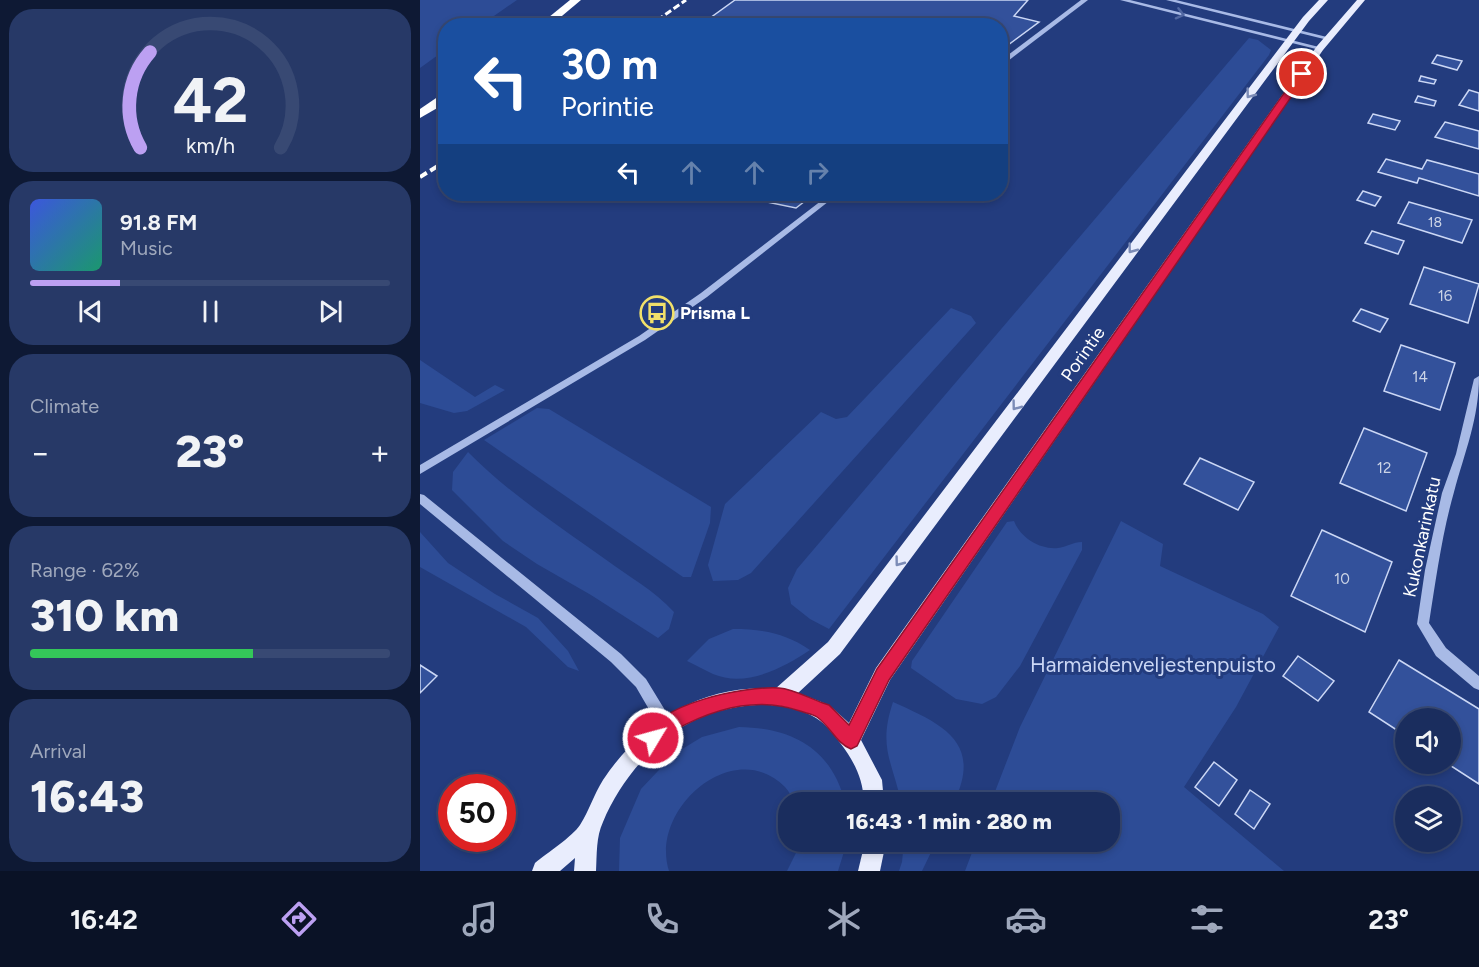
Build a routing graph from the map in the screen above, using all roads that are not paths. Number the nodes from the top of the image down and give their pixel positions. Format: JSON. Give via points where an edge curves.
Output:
{"nodes":[{"id":1,"x":576,"y":0,"type":"edge"},
{"id":2,"x":1085,"y":0,"type":"edge"},
{"id":3,"x":1123,"y":0,"type":"edge"},
{"id":4,"x":1169,"y":0,"type":"edge"},
{"id":5,"x":1324,"y":0,"type":"edge"},
{"id":6,"x":1361,"y":0,"type":"edge"},
{"id":7,"x":553,"y":18,"type":"edge"},
{"id":8,"x":1294,"y":36,"type":"junction"},
{"id":9,"x":1324,"y":43,"type":"junction"},
{"id":10,"x":1008,"y":59,"type":"edge"},
{"id":11,"x":438,"y":102,"type":"edge"},
{"id":12,"x":420,"y":114,"type":"edge"},
{"id":13,"x":825,"y":201,"type":"edge"},
{"id":14,"x":1479,"y":379,"type":"edge"},
{"id":15,"x":420,"y":470,"type":"edge"},
{"id":16,"x":420,"y":498,"type":"edge"},
{"id":17,"x":1479,"y":684,"type":"edge"},
{"id":18,"x":781,"y":696,"type":"junction"},
{"id":19,"x":666,"y":725,"type":"junction"},
{"id":20,"x":851,"y":740,"type":"junction"},
{"id":21,"x":873,"y":792,"type":"edge"},
{"id":22,"x":589,"y":832,"type":"junction"},
{"id":23,"x":874,"y":852,"type":"edge"},
{"id":24,"x":543,"y":871,"type":"edge"},
{"id":25,"x":585,"y":871,"type":"edge"},
{"id":26,"x":869,"y":871,"type":"edge"}],
"edges":[{"from":1,"to":7,"type":"highway"},
{"from":2,"to":10,"type":"street"},
{"from":3,"to":8,"type":"street","one_way":true},
{"from":4,"to":8,"type":"street"},
{"from":5,"to":8,"type":"main road","name":"Porintie"},
{"from":6,"to":9,"type":"main road","name":"Porintie"},
{"from":8,"to":9,"type":"street"},
{"from":8,"to":9,"type":"street"},
{"from":8,"to":18,"type":"main road","name":"Porintie","one_way":true,"via":[[834,648]]},
{"from":9,"to":20,"type":"main road","name":"Porintie","via":[[883,674]]},
{"from":11,"to":12,"type":"highway"},
{"from":13,"to":15,"type":"street","via":[[642,338]]},
{"from":14,"to":17,"type":"street","name":"Kukonkarinkatu","via":[[1448,493],[1424,624],[1441,652]]},
{"from":16,"to":19,"type":"street","via":[[616,658],[641,683]]},
{"from":18,"to":19,"type":"main road","via":[[746,697],[710,705]]},
{"from":18,"to":20,"type":"main road","via":[[823,711]]},
{"from":19,"to":22,"type":"main road","via":[[627,763],[600,803]]},
{"from":20,"to":21,"type":"main road","via":[[872,781]]},
{"from":22,"to":24,"type":"main road"},
{"from":22,"to":25,"type":"main road"},
{"from":23,"to":26,"type":"main road"}]}
